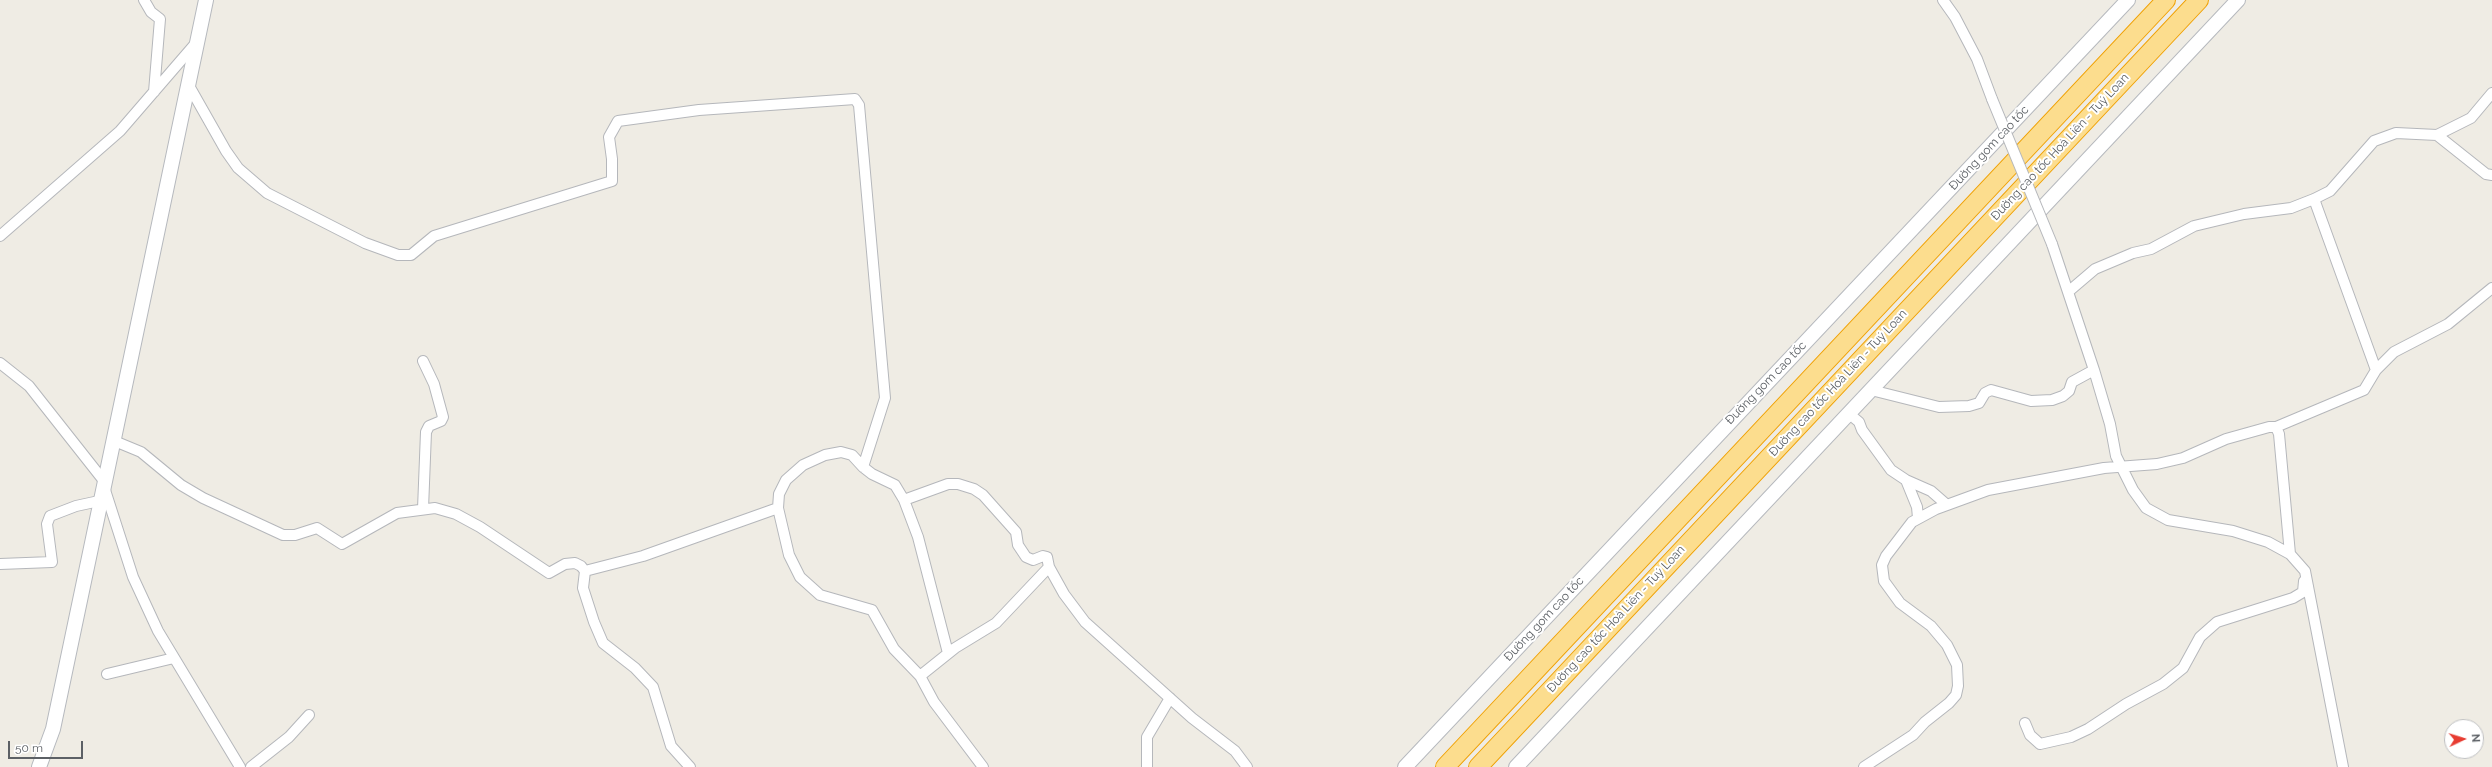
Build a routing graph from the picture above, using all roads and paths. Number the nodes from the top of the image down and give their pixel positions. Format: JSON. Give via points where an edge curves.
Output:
{"nodes":[{"id":1,"x":144,"y":0,"type":"edge"},
{"id":2,"x":206,"y":0,"type":"edge"},
{"id":3,"x":1943,"y":0,"type":"edge"},
{"id":4,"x":2128,"y":0,"type":"edge"},
{"id":5,"x":2166,"y":0,"type":"edge"},
{"id":6,"x":2199,"y":0,"type":"edge"},
{"id":7,"x":2238,"y":0,"type":"edge"},
{"id":8,"x":197,"y":41,"type":"junction"},
{"id":9,"x":188,"y":84,"type":"junction"},
{"id":10,"x":154,"y":92,"type":"junction"},
{"id":11,"x":2492,"y":93,"type":"edge"},
{"id":12,"x":2437,"y":135,"type":"junction"},
{"id":13,"x":2492,"y":174,"type":"edge"},
{"id":14,"x":2314,"y":199,"type":"junction"},
{"id":15,"x":0,"y":236,"type":"edge"},
{"id":16,"x":2492,"y":288,"type":"edge"},
{"id":17,"x":2068,"y":292,"type":"junction"},
{"id":18,"x":423,"y":361,"type":"dead end"},
{"id":19,"x":0,"y":363,"type":"edge"},
{"id":20,"x":2094,"y":370,"type":"junction"},
{"id":21,"x":2376,"y":370,"type":"junction"},
{"id":22,"x":1871,"y":390,"type":"junction"},
{"id":23,"x":1846,"y":416,"type":"junction"},
{"id":24,"x":2276,"y":427,"type":"junction"},
{"id":25,"x":112,"y":440,"type":"junction"},
{"id":26,"x":2121,"y":466,"type":"junction"},
{"id":27,"x":863,"y":467,"type":"junction"},
{"id":28,"x":1906,"y":480,"type":"junction"},
{"id":29,"x":103,"y":482,"type":"junction"},
{"id":30,"x":904,"y":500,"type":"junction"},
{"id":31,"x":100,"y":501,"type":"junction"},
{"id":32,"x":1947,"y":505,"type":"junction"},
{"id":33,"x":778,"y":508,"type":"junction"},
{"id":34,"x":423,"y":509,"type":"junction"},
{"id":35,"x":1918,"y":518,"type":"junction"},
{"id":36,"x":2290,"y":554,"type":"junction"},
{"id":37,"x":0,"y":564,"type":"edge"},
{"id":38,"x":1049,"y":567,"type":"junction"},
{"id":39,"x":585,"y":571,"type":"junction"},
{"id":40,"x":2305,"y":572,"type":"junction"},
{"id":41,"x":948,"y":653,"type":"junction"},
{"id":42,"x":174,"y":658,"type":"junction"},
{"id":43,"x":107,"y":674,"type":"dead end"},
{"id":44,"x":920,"y":676,"type":"junction"},
{"id":45,"x":1170,"y":698,"type":"junction"},
{"id":46,"x":309,"y":715,"type":"dead end"},
{"id":47,"x":2025,"y":723,"type":"dead end"},
{"id":48,"x":39,"y":767,"type":"edge"},
{"id":49,"x":240,"y":767,"type":"edge"},
{"id":50,"x":251,"y":767,"type":"edge"},
{"id":51,"x":690,"y":767,"type":"edge"},
{"id":52,"x":983,"y":767,"type":"edge"},
{"id":53,"x":1147,"y":767,"type":"edge"},
{"id":54,"x":1247,"y":767,"type":"edge"},
{"id":55,"x":1405,"y":767,"type":"edge"},
{"id":56,"x":1445,"y":767,"type":"edge"},
{"id":57,"x":1478,"y":767,"type":"edge"},
{"id":58,"x":1516,"y":767,"type":"edge"},
{"id":59,"x":1864,"y":767,"type":"edge"},
{"id":60,"x":2342,"y":767,"type":"edge"}],
"edges":[{"from":1,"to":10,"type":"street","via":[[151,12],[160,19]]},
{"from":2,"to":8,"type":"main road"},
{"from":3,"to":17,"type":"street","bridge":true,"via":[[1977,59],[2052,244]]},
{"from":4,"to":55,"type":"main road","name":"Đường gom cao tốc"},
{"from":5,"to":56,"type":"highway","name":"Đường cao tốc Hoà Liên - Tuý Loan"},
{"from":6,"to":57,"type":"highway","name":"Đường cao tốc Hoà Liên - Tuý Loan"},
{"from":7,"to":22,"type":"main road"},
{"from":8,"to":9,"type":"main road"},
{"from":8,"to":10,"type":"street"},
{"from":9,"to":25,"type":"main road"},
{"from":9,"to":27,"type":"street","via":[[234,162],[267,193],[365,243],[398,255],[411,255],[434,236],[612,181],[609,137],[618,121],[699,110],[855,100],[859,105],[885,398]]},
{"from":10,"to":15,"type":"street","via":[[120,130]]},
{"from":11,"to":12,"type":"street","via":[[2471,118]]},
{"from":12,"to":13,"type":"street","via":[[2480,169]]},
{"from":12,"to":14,"type":"street","via":[[2396,133],[2374,141],[2330,191]]},
{"from":14,"to":17,"type":"street","via":[[2291,208],[2244,214],[2194,226],[2151,249],[2133,253],[2095,269]]},
{"from":14,"to":21,"type":"street"},
{"from":16,"to":21,"type":"street","via":[[2448,324],[2394,352]]},
{"from":17,"to":20,"type":"street"},
{"from":18,"to":34,"type":"street","via":[[434,384],[443,417],[441,421],[429,426],[426,432]]},
{"from":19,"to":29,"type":"street","via":[[29,386]]},
{"from":20,"to":22,"type":"street","via":[[2072,382],[2069,391],[2063,396],[2052,400],[2031,401],[1991,390],[1985,393],[1979,402],[1969,406],[1939,407]]},
{"from":20,"to":26,"type":"street"},
{"from":21,"to":24,"type":"street","via":[[2364,390]]},
{"from":22,"to":23,"type":"main road"},
{"from":23,"to":28,"type":"street","via":[[1853,417],[1859,422],[1886,465]]},
{"from":23,"to":58,"type":"main road"},
{"from":24,"to":26,"type":"street","via":[[2226,438],[2183,458]]},
{"from":24,"to":36,"type":"street","via":[[2279,434]]},
{"from":25,"to":29,"type":"main road"},
{"from":25,"to":34,"type":"street","via":[[141,452],[181,486],[283,535],[295,535],[317,528],[342,544],[397,513]]},
{"from":26,"to":32,"type":"street","via":[[1988,490]]},
{"from":26,"to":36,"type":"street","via":[[2146,508],[2159,517],[2233,531],[2268,542]]},
{"from":27,"to":30,"type":"street","via":[[895,485]]},
{"from":27,"to":33,"type":"street","via":[[852,455],[841,452],[812,459],[786,480],[779,494]]},
{"from":28,"to":32,"type":"street","via":[[1931,491]]},
{"from":28,"to":35,"type":"street","via":[[1917,507]]},
{"from":29,"to":31,"type":"main road"},
{"from":29,"to":42,"type":"street","via":[[133,577],[158,631]]},
{"from":30,"to":38,"type":"street","via":[[948,484],[974,489],[995,506],[1016,532],[1018,545],[1026,557],[1033,560],[1045,556]]},
{"from":30,"to":41,"type":"street","via":[[918,537]]},
{"from":31,"to":37,"type":"street","via":[[76,506],[50,516],[47,524],[52,562]]},
{"from":31,"to":48,"type":"main road","via":[[53,729]]},
{"from":32,"to":35,"type":"street"},
{"from":33,"to":39,"type":"street","via":[[643,556]]},
{"from":33,"to":44,"type":"street","via":[[789,555],[800,577],[820,595],[872,610],[894,649]]},
{"from":34,"to":39,"type":"street","via":[[435,508],[456,514],[549,573],[565,564],[576,563]]},
{"from":35,"to":59,"type":"street","via":[[1901,534],[1886,556],[1882,565],[1884,581],[1900,603],[1930,626],[1947,644],[1958,665],[1958,686],[1956,695],[1949,703],[1913,735]]},
{"from":36,"to":40,"type":"street"},
{"from":38,"to":41,"type":"street","via":[[996,623]]},
{"from":38,"to":45,"type":"street","via":[[1085,622]]},
{"from":39,"to":51,"type":"street","via":[[583,588],[604,644],[635,668],[653,688],[671,746]]},
{"from":40,"to":47,"type":"street","via":[[2303,592],[2293,598],[2217,622],[2200,637],[2183,668],[2164,684],[2126,704],[2088,729],[2071,737],[2040,744],[2030,735]]},
{"from":40,"to":60,"type":"street"},
{"from":41,"to":44,"type":"street"},
{"from":42,"to":43,"type":"street"},
{"from":42,"to":49,"type":"street"},
{"from":44,"to":52,"type":"street","via":[[934,702]]},
{"from":45,"to":53,"type":"street","via":[[1147,737]]},
{"from":45,"to":54,"type":"street","via":[[1235,751]]},
{"from":46,"to":50,"type":"street","via":[[289,737]]}]}
